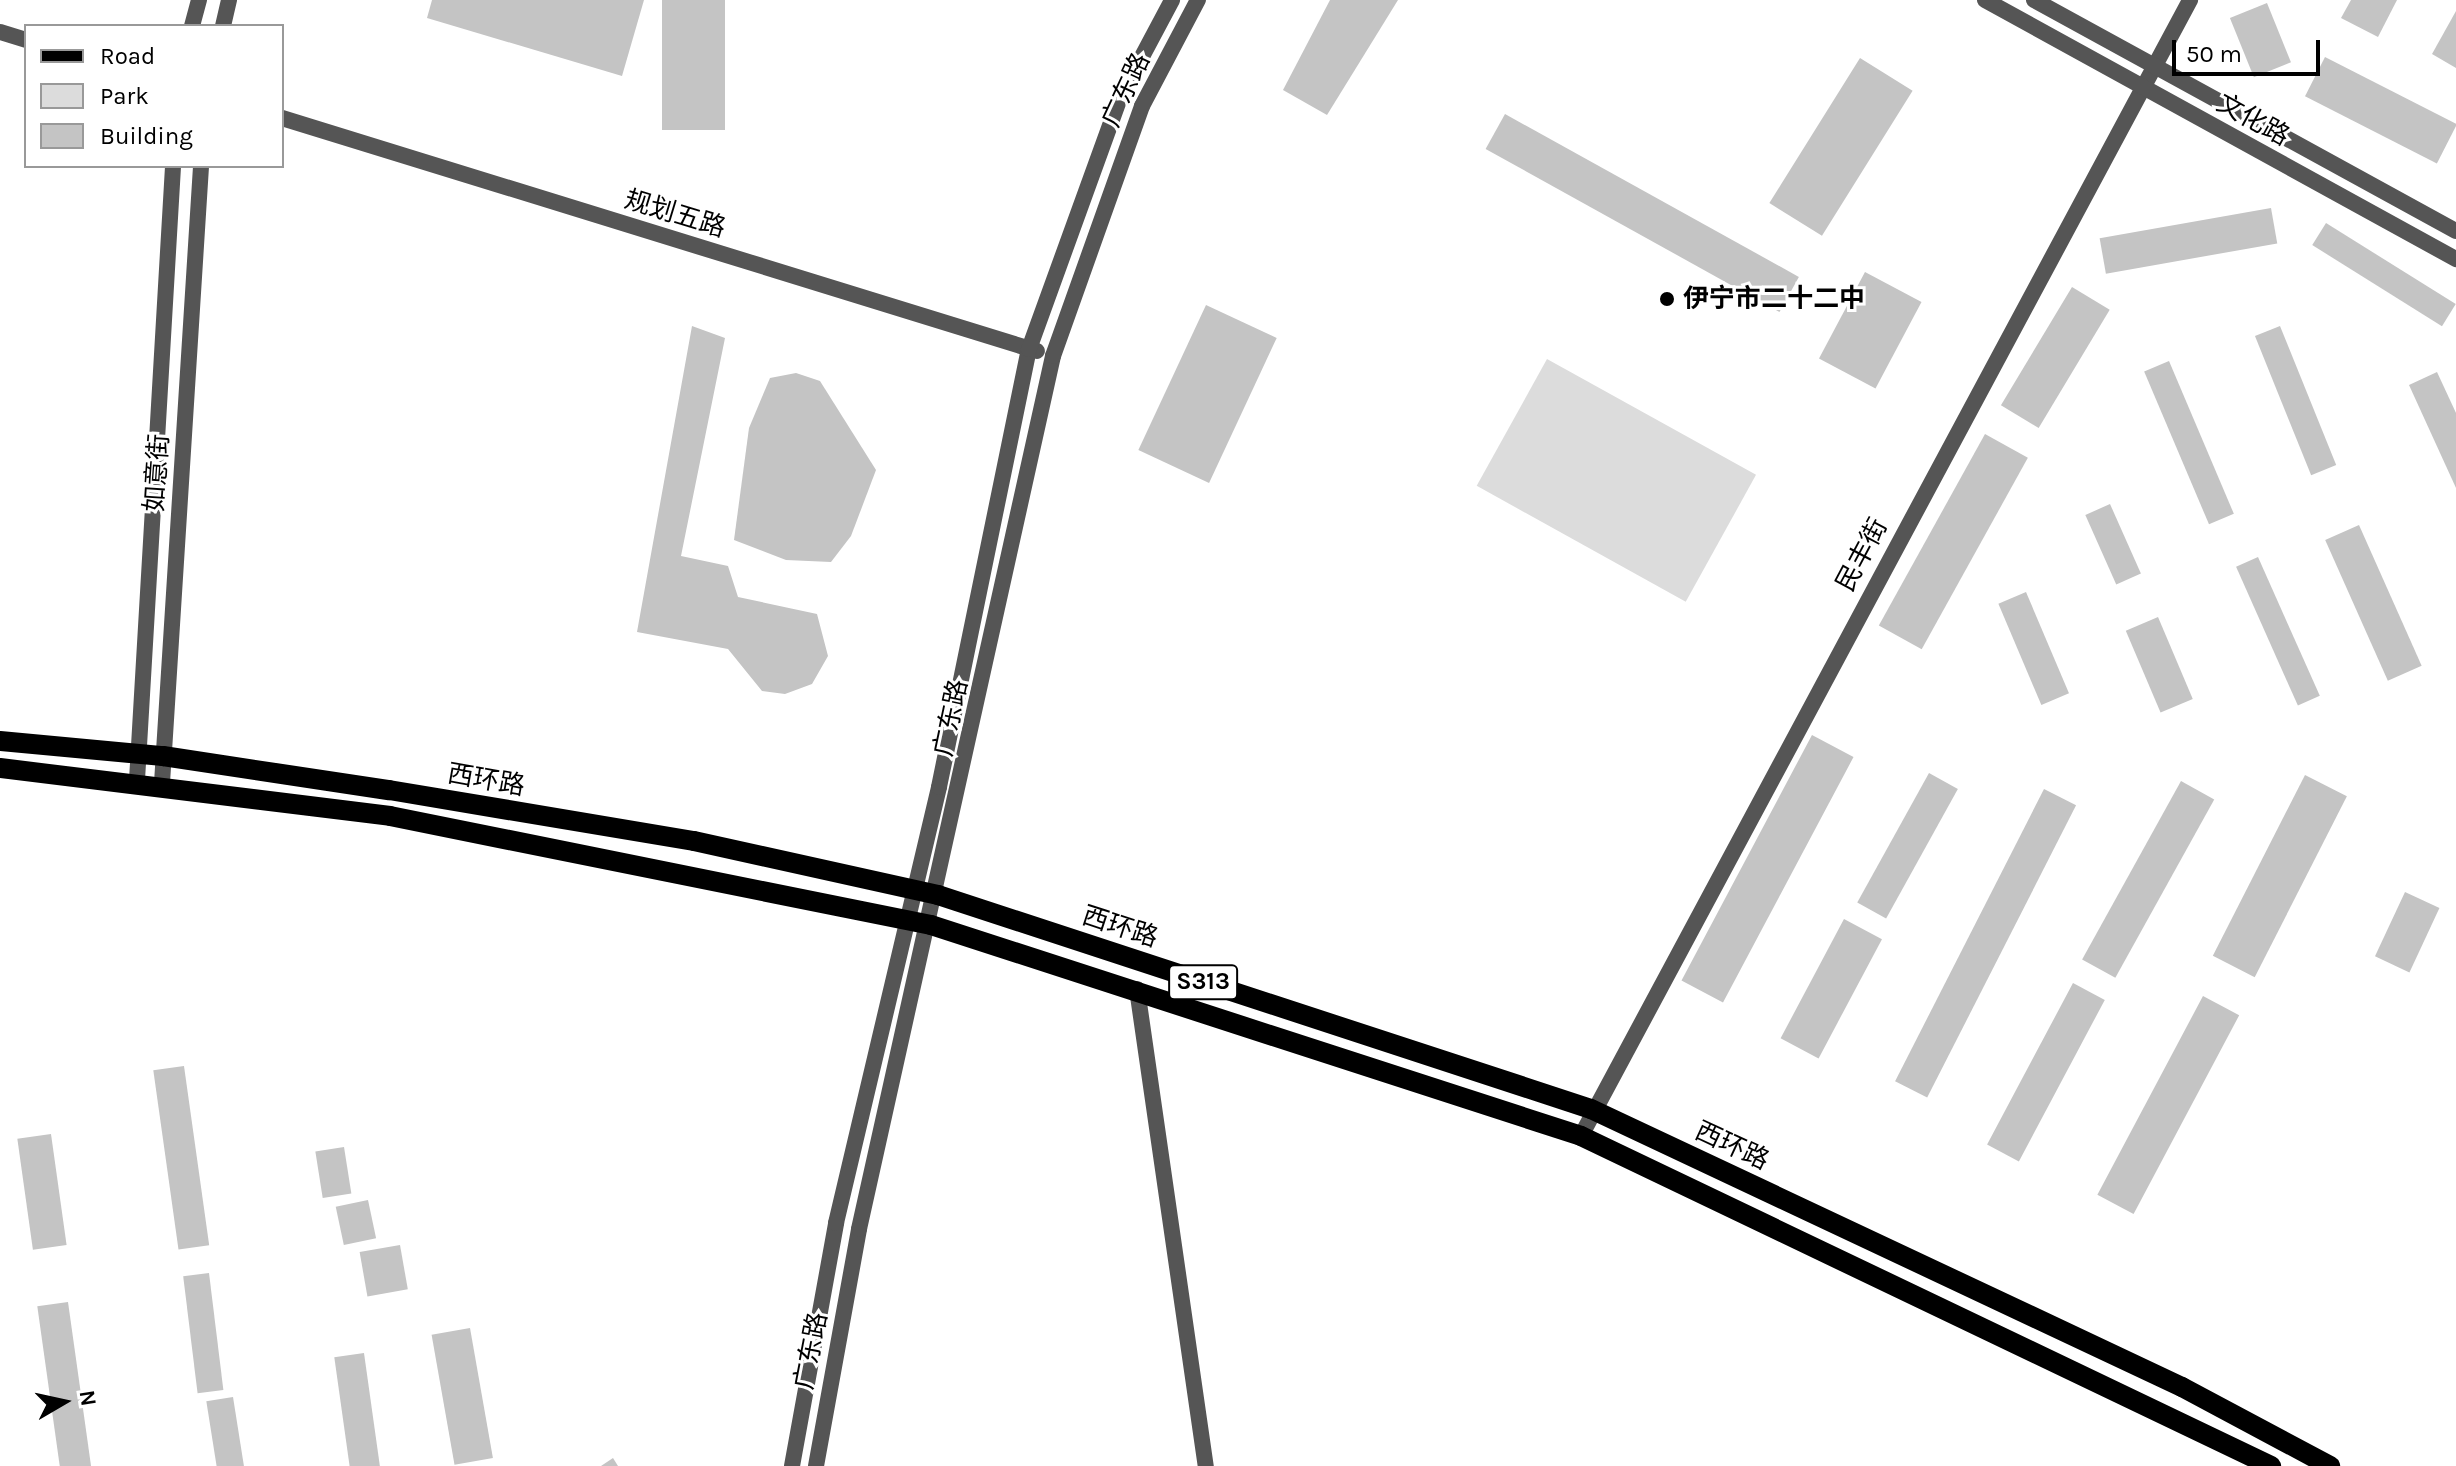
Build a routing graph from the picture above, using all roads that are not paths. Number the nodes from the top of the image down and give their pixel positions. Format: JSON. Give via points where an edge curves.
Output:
{"nodes":[{"id":1,"x":199,"y":0,"type":"edge"},
{"id":2,"x":229,"y":0,"type":"edge"},
{"id":3,"x":1172,"y":0,"type":"edge"},
{"id":4,"x":1198,"y":0,"type":"edge"},
{"id":5,"x":1985,"y":0,"type":"edge"},
{"id":6,"x":2034,"y":0,"type":"edge"},
{"id":7,"x":2190,"y":0,"type":"edge"},
{"id":8,"x":193,"y":24,"type":"edge"},
{"id":9,"x":223,"y":24,"type":"edge"},
{"id":10,"x":0,"y":32,"type":"edge"},
{"id":11,"x":24,"y":39,"type":"edge"},
{"id":12,"x":2154,"y":66,"type":"junction"},
{"id":13,"x":2142,"y":88,"type":"junction"},
{"id":14,"x":284,"y":119,"type":"edge"},
{"id":15,"x":173,"y":168,"type":"edge"},
{"id":16,"x":201,"y":168,"type":"edge"},
{"id":17,"x":2456,"y":231,"type":"edge"},
{"id":18,"x":2456,"y":259,"type":"edge"},
{"id":19,"x":1029,"y":349,"type":"junction"},
{"id":20,"x":1053,"y":356,"type":"junction"},
{"id":21,"x":0,"y":741,"type":"edge"},
{"id":22,"x":140,"y":754,"type":"junction"},
{"id":23,"x":163,"y":756,"type":"junction"},
{"id":24,"x":0,"y":768,"type":"edge"},
{"id":25,"x":137,"y":780,"type":"junction"},
{"id":26,"x":162,"y":783,"type":"junction"},
{"id":27,"x":915,"y":889,"type":"junction"},
{"id":28,"x":938,"y":895,"type":"junction"},
{"id":29,"x":907,"y":923,"type":"junction"},
{"id":30,"x":931,"y":925,"type":"junction"},
{"id":31,"x":1137,"y":989,"type":"junction"},
{"id":32,"x":1591,"y":1109,"type":"junction"},
{"id":33,"x":1581,"y":1136,"type":"junction"},
{"id":34,"x":792,"y":1466,"type":"edge"},
{"id":35,"x":816,"y":1466,"type":"edge"},
{"id":36,"x":1206,"y":1466,"type":"edge"},
{"id":37,"x":2271,"y":1466,"type":"edge"},
{"id":38,"x":2330,"y":1466,"type":"edge"}],
"edges":[{"from":1,"to":8,"type":"street"},
{"from":2,"to":9,"type":"street"},
{"from":3,"to":19,"type":"street","name":"广东路","via":[[1120,98]]},
{"from":4,"to":20,"type":"street","name":"广东路","via":[[1142,106]]},
{"from":5,"to":13,"type":"street","name":"文化路"},
{"from":6,"to":12,"type":"street","name":"文化路"},
{"from":7,"to":12,"type":"street","name":"民丰街"},
{"from":10,"to":11,"type":"street"},
{"from":12,"to":13,"type":"street","name":"民丰街"},
{"from":12,"to":17,"type":"street","name":"文化路"},
{"from":13,"to":18,"type":"street","name":"文化路"},
{"from":13,"to":32,"type":"street","name":"民丰街"},
{"from":14,"to":19,"type":"street","name":"规划五路"},
{"from":15,"to":22,"type":"street","name":"如意街"},
{"from":16,"to":23,"type":"street","name":"如意街"},
{"from":19,"to":20,"type":"street","name":"规划五路"},
{"from":19,"to":27,"type":"street","name":"广东路"},
{"from":20,"to":28,"type":"street","name":"广东路"},
{"from":21,"to":22,"type":"main road","name":"西环路","number":"S313"},
{"from":22,"to":23,"type":"main road","name":"西环路","number":"S313"},
{"from":22,"to":25,"type":"street","name":"如意街"},
{"from":23,"to":26,"type":"street","name":"如意街"},
{"from":23,"to":27,"type":"main road","name":"西环路","number":"S313","via":[[694,841]]},
{"from":24,"to":25,"type":"main road","name":"西环路","number":"S313"},
{"from":25,"to":26,"type":"main road","name":"西环路","number":"S313"},
{"from":26,"to":29,"type":"main road","name":"西环路","number":"S313","via":[[568,848]]},
{"from":27,"to":28,"type":"main road","name":"西环路","number":"S313"},
{"from":27,"to":29,"type":"street","name":"广东路"},
{"from":28,"to":30,"type":"street","name":"广东路"},
{"from":28,"to":32,"type":"main road","name":"西环路","number":"S313"},
{"from":29,"to":30,"type":"main road","name":"西环路","number":"S313"},
{"from":29,"to":34,"type":"street","name":"广东路","via":[[836,1223]]},
{"from":30,"to":31,"type":"main road","name":"西环路","number":"S313"},
{"from":30,"to":35,"type":"street","name":"广东路","via":[[859,1229]]},
{"from":31,"to":33,"type":"main road","name":"西环路","number":"S313"},
{"from":31,"to":36,"type":"street"},
{"from":32,"to":33,"type":"street","name":"民丰街"},
{"from":32,"to":38,"type":"main road","name":"西环路","number":"S313","via":[[2182,1387]]},
{"from":33,"to":37,"type":"main road","name":"西环路","number":"S313"}]}
